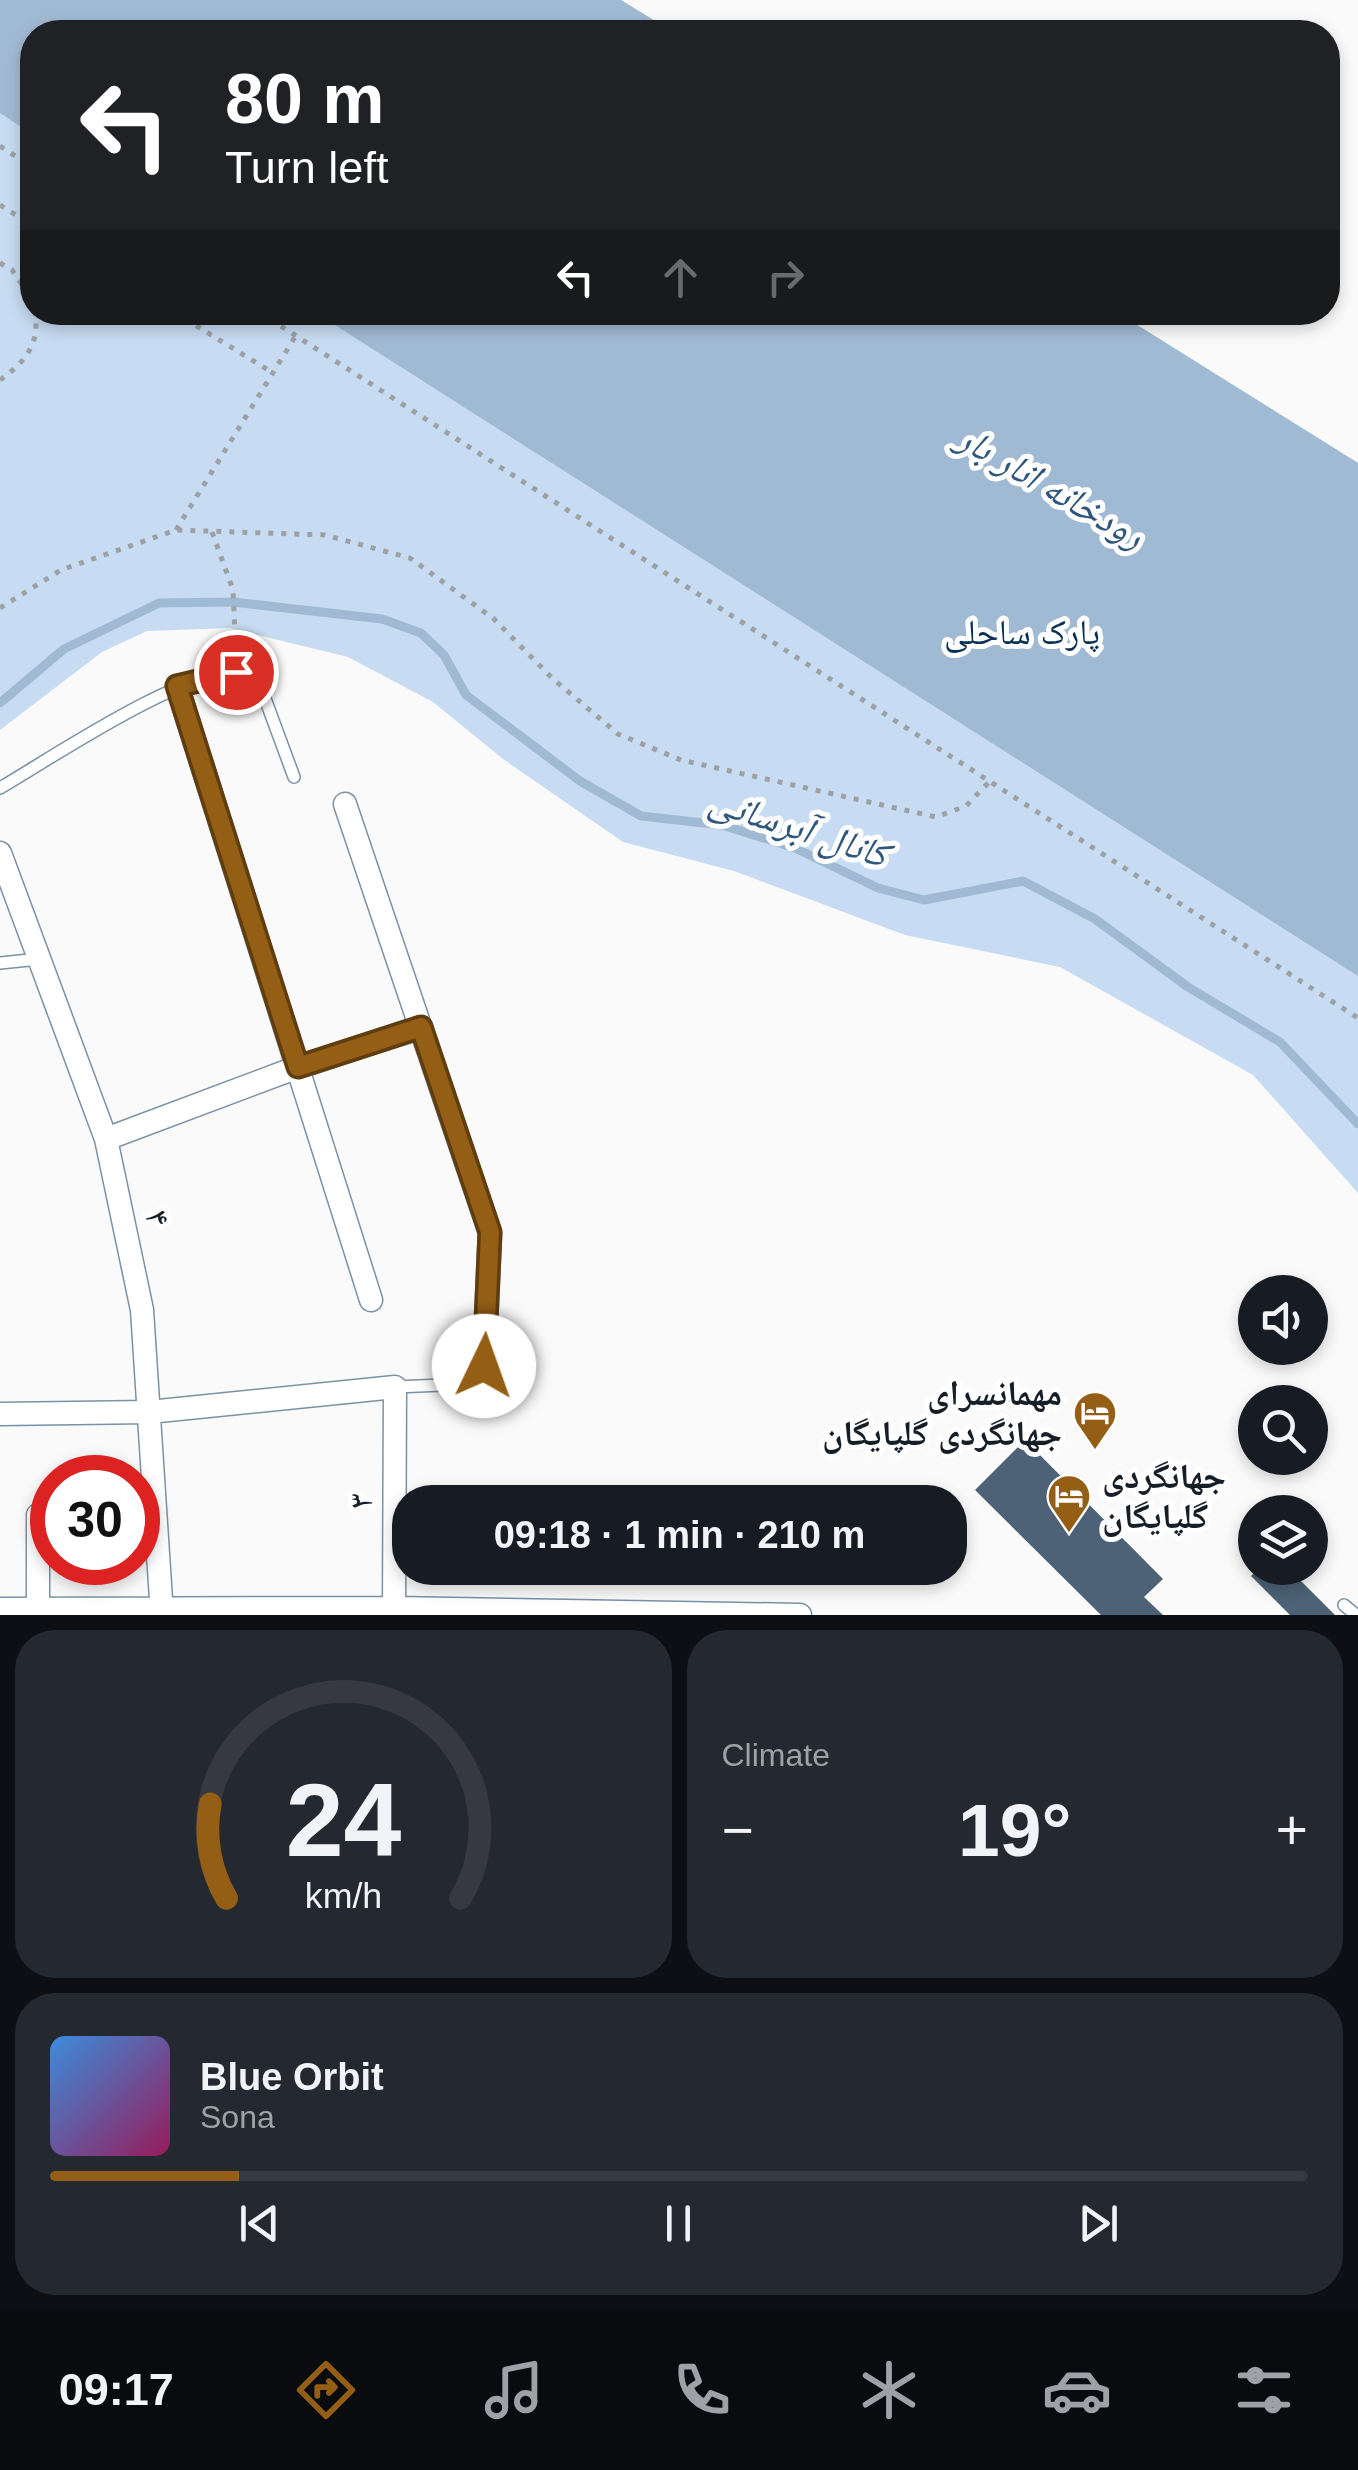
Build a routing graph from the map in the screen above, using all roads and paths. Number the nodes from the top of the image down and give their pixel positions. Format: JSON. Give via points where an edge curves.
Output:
{"nodes":[{"id":1,"x":0,"y":263,"type":"edge"},
{"id":2,"x":20,"y":282,"type":"edge"},
{"id":3,"x":36,"y":325,"type":"edge"},
{"id":4,"x":195,"y":325,"type":"edge"},
{"id":5,"x":279,"y":325,"type":"edge"},
{"id":6,"x":296,"y":336,"type":"junction"},
{"id":7,"x":273,"y":373,"type":"junction"},
{"id":8,"x":0,"y":380,"type":"edge"},
{"id":9,"x":176,"y":530,"type":"junction"},
{"id":10,"x":212,"y":532,"type":"junction"},
{"id":11,"x":0,"y":608,"type":"edge"},
{"id":12,"x":236,"y":672,"type":"junction"},
{"id":13,"x":177,"y":686,"type":"junction"},
{"id":14,"x":294,"y":778,"type":"dead end"},
{"id":15,"x":989,"y":782,"type":"junction"},
{"id":16,"x":0,"y":788,"type":"edge"},
{"id":17,"x":346,"y":804,"type":"dead end"},
{"id":18,"x":0,"y":852,"type":"edge"},
{"id":19,"x":39,"y":959,"type":"junction"},
{"id":20,"x":0,"y":963,"type":"edge"},
{"id":21,"x":1358,"y":1018,"type":"edge"},
{"id":22,"x":421,"y":1027,"type":"junction"},
{"id":23,"x":298,"y":1067,"type":"junction"},
{"id":24,"x":106,"y":1139,"type":"junction"},
{"id":25,"x":371,"y":1300,"type":"dead end"},
{"id":26,"x":476,"y":1380,"type":"joint"},
{"id":27,"x":395,"y":1386,"type":"junction"},
{"id":28,"x":149,"y":1412,"type":"junction"},
{"id":29,"x":0,"y":1414,"type":"edge"},
{"id":30,"x":38,"y":1585,"type":"edge"},
{"id":31,"x":1344,"y":1605,"type":"dead end"},
{"id":32,"x":0,"y":1609,"type":"edge"},
{"id":33,"x":394,"y":1611,"type":"edge"},
{"id":34,"x":38,"y":1612,"type":"edge"},
{"id":35,"x":162,"y":1612,"type":"edge"},
{"id":36,"x":800,"y":1615,"type":"edge"},
{"id":37,"x":1356,"y":1615,"type":"edge"}],
"edges":[{"from":1,"to":2,"type":"path"},
{"from":3,"to":8,"type":"path","via":[[22,364]]},
{"from":4,"to":7,"type":"path"},
{"from":5,"to":6,"type":"path"},
{"from":6,"to":7,"type":"path"},
{"from":6,"to":15,"type":"path"},
{"from":7,"to":9,"type":"path"},
{"from":9,"to":10,"type":"path"},
{"from":9,"to":11,"type":"path","via":[[61,570]]},
{"from":10,"to":12,"type":"path","via":[[233,590]]},
{"from":10,"to":15,"type":"path","via":[[326,535],[410,558],[494,620],[618,734],[681,760],[936,817],[966,806]]},
{"from":12,"to":13,"type":"lane"},
{"from":12,"to":14,"type":"lane","via":[[260,685]]},
{"from":13,"to":16,"type":"lane"},
{"from":13,"to":23,"type":"street"},
{"from":15,"to":21,"type":"path"},
{"from":17,"to":22,"type":"street"},
{"from":18,"to":19,"type":"street","name":"۴"},
{"from":19,"to":20,"type":"lane"},
{"from":19,"to":24,"type":"street","name":"۴"},
{"from":22,"to":23,"type":"street"},
{"from":22,"to":26,"type":"street","via":[[490,1232],[484,1366]]},
{"from":23,"to":24,"type":"street"},
{"from":23,"to":25,"type":"street"},
{"from":24,"to":28,"type":"street","name":"۴","via":[[142,1310]]},
{"from":26,"to":27,"type":"lane"},
{"from":27,"to":28,"type":"street"},
{"from":27,"to":33,"type":"street","name":"۳"},
{"from":28,"to":29,"type":"street"},
{"from":28,"to":35,"type":"street","name":"۴"},
{"from":30,"to":34,"type":"street"},
{"from":31,"to":37,"type":"lane"},
{"from":32,"to":34,"type":"street"},
{"from":33,"to":35,"type":"street"},
{"from":33,"to":36,"type":"street"},
{"from":34,"to":35,"type":"street"}]}
